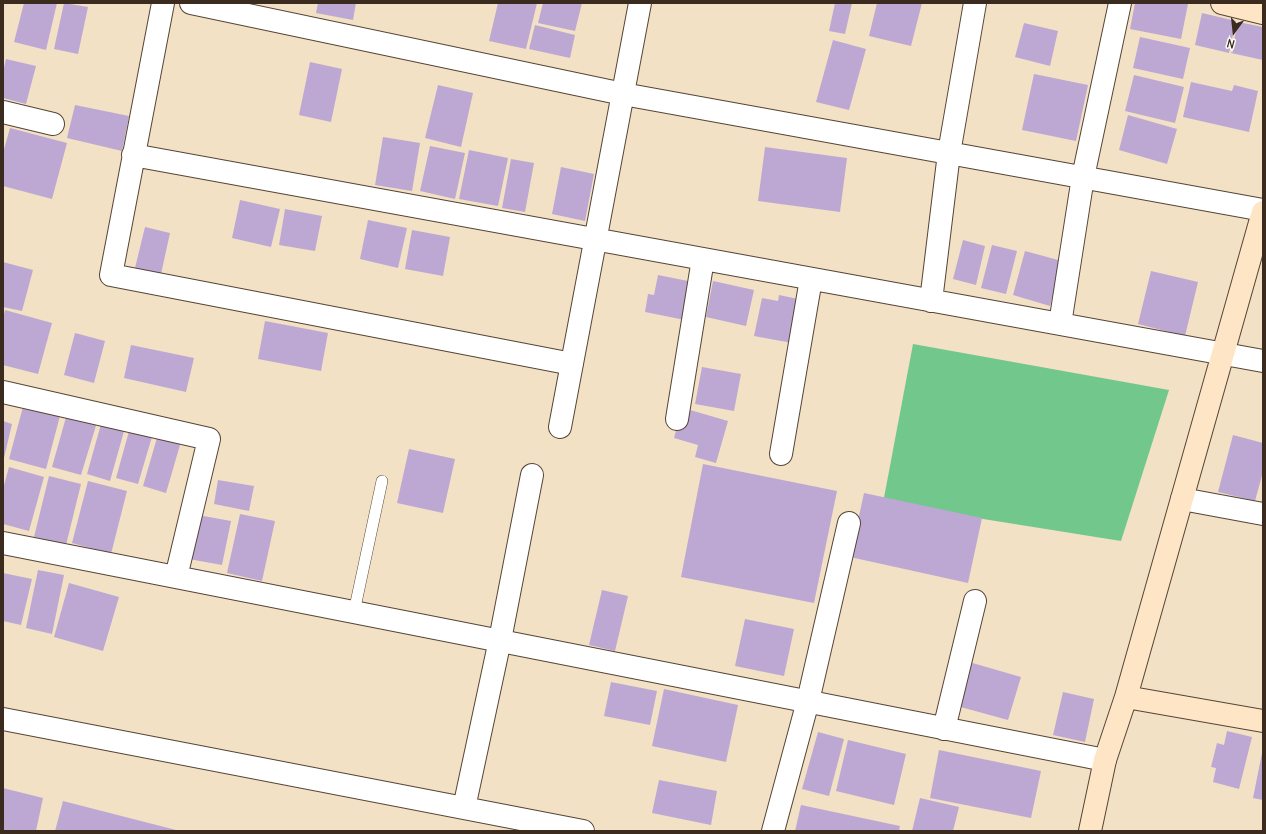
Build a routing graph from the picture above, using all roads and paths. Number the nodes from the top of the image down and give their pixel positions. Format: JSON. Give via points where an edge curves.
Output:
{"nodes":[{"id":1,"x":162,"y":3,"type":"edge"},
{"id":2,"x":191,"y":3,"type":"edge"},
{"id":3,"x":640,"y":3,"type":"edge"},
{"id":4,"x":975,"y":3,"type":"edge"},
{"id":5,"x":1222,"y":3,"type":"edge"},
{"id":6,"x":1117,"y":4,"type":"edge"},
{"id":7,"x":1263,"y":13,"type":"edge"},
{"id":8,"x":623,"y":94,"type":"junction"},
{"id":9,"x":3,"y":112,"type":"edge"},
{"id":10,"x":53,"y":124,"type":"dead end"},
{"id":11,"x":949,"y":153,"type":"junction"},
{"id":12,"x":133,"y":155,"type":"junction"},
{"id":13,"x":1083,"y":177,"type":"junction"},
{"id":14,"x":1263,"y":211,"type":"edge"},
{"id":15,"x":595,"y":239,"type":"junction"},
{"id":16,"x":703,"y":259,"type":"junction"},
{"id":17,"x":811,"y":279,"type":"junction"},
{"id":18,"x":931,"y":300,"type":"junction"},
{"id":19,"x":1060,"y":324,"type":"junction"},
{"id":20,"x":1223,"y":354,"type":"junction"},
{"id":21,"x":1263,"y":361,"type":"edge"},
{"id":22,"x":572,"y":364,"type":"junction"},
{"id":23,"x":3,"y":392,"type":"edge"},
{"id":24,"x":677,"y":420,"type":"dead end"},
{"id":25,"x":560,"y":427,"type":"dead end"},
{"id":26,"x":781,"y":454,"type":"dead end"},
{"id":27,"x":532,"y":475,"type":"dead end"},
{"id":28,"x":382,"y":481,"type":"dead end"},
{"id":29,"x":1182,"y":499,"type":"junction"},
{"id":30,"x":1263,"y":514,"type":"edge"},
{"id":31,"x":849,"y":523,"type":"dead end"},
{"id":32,"x":3,"y":543,"type":"edge"},
{"id":33,"x":176,"y":577,"type":"junction"},
{"id":34,"x":975,"y":601,"type":"dead end"},
{"id":35,"x":354,"y":612,"type":"junction"},
{"id":36,"x":500,"y":640,"type":"junction"},
{"id":37,"x":1126,"y":697,"type":"junction"},
{"id":38,"x":808,"y":701,"type":"junction"},
{"id":39,"x":3,"y":720,"type":"edge"},
{"id":40,"x":1263,"y":721,"type":"edge"},
{"id":41,"x":944,"y":730,"type":"junction"},
{"id":42,"x":1105,"y":760,"type":"junction"},
{"id":43,"x":464,"y":808,"type":"junction"},
{"id":44,"x":583,"y":831,"type":"edge"},
{"id":45,"x":773,"y":831,"type":"edge"},
{"id":46,"x":1090,"y":831,"type":"edge"}],
"edges":[{"from":1,"to":12,"type":"street"},
{"from":2,"to":8,"type":"street"},
{"from":3,"to":8,"type":"street"},
{"from":4,"to":11,"type":"street"},
{"from":5,"to":7,"type":"street"},
{"from":6,"to":13,"type":"street"},
{"from":8,"to":11,"type":"street"},
{"from":8,"to":15,"type":"street"},
{"from":9,"to":10,"type":"street"},
{"from":11,"to":13,"type":"street"},
{"from":11,"to":18,"type":"street"},
{"from":12,"to":15,"type":"street"},
{"from":12,"to":22,"type":"street","via":[[111,275]]},
{"from":13,"to":14,"type":"street"},
{"from":13,"to":19,"type":"street"},
{"from":14,"to":20,"type":"street"},
{"from":15,"to":16,"type":"street"},
{"from":15,"to":22,"type":"street"},
{"from":16,"to":17,"type":"street"},
{"from":16,"to":24,"type":"street"},
{"from":17,"to":18,"type":"street"},
{"from":17,"to":26,"type":"street"},
{"from":18,"to":19,"type":"street"},
{"from":19,"to":20,"type":"street"},
{"from":20,"to":21,"type":"street"},
{"from":20,"to":29,"type":"street"},
{"from":22,"to":25,"type":"street"},
{"from":23,"to":33,"type":"street","via":[[209,439]]},
{"from":27,"to":36,"type":"street"},
{"from":28,"to":35,"type":"lane"},
{"from":29,"to":30,"type":"street"},
{"from":29,"to":37,"type":"street"},
{"from":31,"to":38,"type":"street"},
{"from":32,"to":33,"type":"street"},
{"from":33,"to":35,"type":"street"},
{"from":34,"to":41,"type":"street"},
{"from":35,"to":36,"type":"street"},
{"from":36,"to":38,"type":"street"},
{"from":36,"to":43,"type":"street"},
{"from":37,"to":40,"type":"street"},
{"from":37,"to":42,"type":"street"},
{"from":38,"to":41,"type":"street"},
{"from":38,"to":45,"type":"street"},
{"from":39,"to":43,"type":"street"},
{"from":41,"to":42,"type":"street"},
{"from":42,"to":46,"type":"street"},
{"from":43,"to":44,"type":"street"}]}
